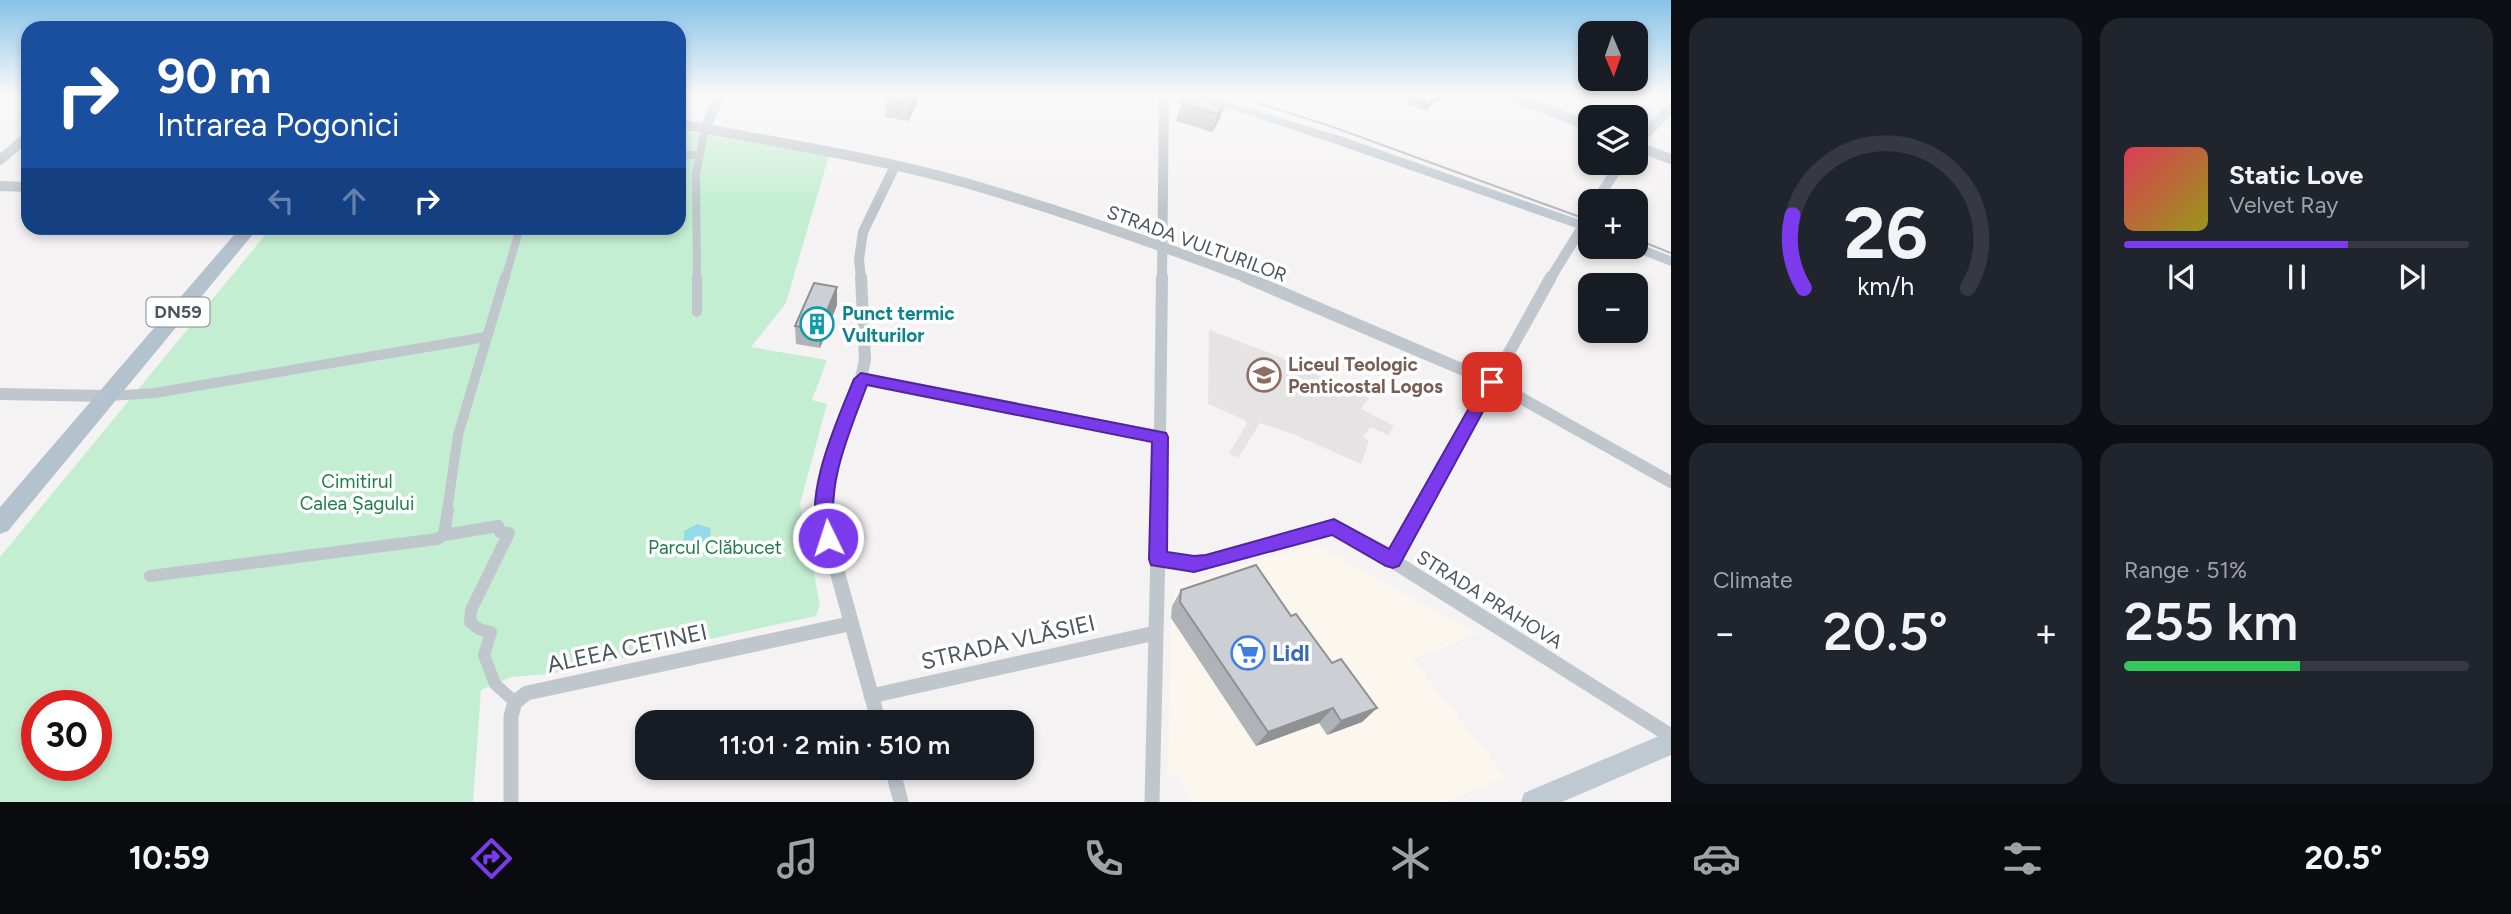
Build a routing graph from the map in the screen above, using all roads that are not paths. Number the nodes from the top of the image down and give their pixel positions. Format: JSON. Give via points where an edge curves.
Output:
{"nodes":[{"id":1,"x":704,"y":131,"type":"edge"},
{"id":2,"x":722,"y":131,"type":"edge"},
{"id":3,"x":1161,"y":131,"type":"edge"},
{"id":4,"x":1304,"y":131,"type":"edge"},
{"id":5,"x":1310,"y":131,"type":"edge"},
{"id":6,"x":1338,"y":140,"type":"junction"},
{"id":7,"x":21,"y":142,"type":"edge"},
{"id":8,"x":1648,"y":149,"type":"edge"},
{"id":9,"x":686,"y":155,"type":"edge"},
{"id":10,"x":698,"y":155,"type":"junction"},
{"id":11,"x":1671,"y":159,"type":"edge"},
{"id":12,"x":0,"y":160,"type":"edge"},
{"id":13,"x":895,"y":166,"type":"junction"},
{"id":14,"x":0,"y":186,"type":"edge"},
{"id":15,"x":21,"y":187,"type":"edge"},
{"id":16,"x":1578,"y":219,"type":"edge"},
{"id":17,"x":243,"y":235,"type":"edge"},
{"id":18,"x":518,"y":235,"type":"edge"},
{"id":19,"x":1578,"y":239,"type":"edge"},
{"id":20,"x":1163,"y":246,"type":"junction"},
{"id":21,"x":1648,"y":252,"type":"edge"},
{"id":22,"x":1671,"y":261,"type":"edge"},
{"id":23,"x":1262,"y":284,"type":"joint"},
{"id":24,"x":697,"y":312,"type":"dead end"},
{"id":25,"x":486,"y":337,"type":"junction"},
{"id":26,"x":861,"y":379,"type":"junction"},
{"id":27,"x":1492,"y":382,"type":"junction"},
{"id":28,"x":0,"y":394,"type":"edge"},
{"id":29,"x":107,"y":396,"type":"junction"},
{"id":30,"x":1160,"y":437,"type":"junction"},
{"id":31,"x":1671,"y":482,"type":"edge"},
{"id":32,"x":0,"y":524,"type":"edge"},
{"id":33,"x":444,"y":536,"type":"junction"},
{"id":34,"x":1158,"y":559,"type":"junction"},
{"id":35,"x":1393,"y":561,"type":"junction"},
{"id":36,"x":150,"y":576,"type":"dead end"},
{"id":37,"x":849,"y":624,"type":"junction"},
{"id":38,"x":1155,"y":633,"type":"junction"},
{"id":39,"x":871,"y":696,"type":"junction"},
{"id":40,"x":515,"y":702,"type":"junction"},
{"id":41,"x":875,"y":710,"type":"edge"},
{"id":42,"x":1671,"y":736,"type":"edge"},
{"id":43,"x":1671,"y":743,"type":"edge"},
{"id":44,"x":895,"y":780,"type":"edge"},
{"id":45,"x":511,"y":802,"type":"edge"},
{"id":46,"x":901,"y":802,"type":"edge"},
{"id":47,"x":1152,"y":802,"type":"edge"},
{"id":48,"x":1533,"y":802,"type":"edge"}],
"edges":[{"from":1,"to":10,"type":"street"},
{"from":2,"to":13,"type":"street","name":"STRADA VULTURILOR"},
{"from":3,"to":20,"type":"street"},
{"from":4,"to":6,"type":"main road"},
{"from":5,"to":6,"type":"main road"},
{"from":6,"to":16,"type":"main road"},
{"from":7,"to":12,"type":"street"},
{"from":8,"to":11,"type":"street"},
{"from":9,"to":10,"type":"street"},
{"from":10,"to":24,"type":"street"},
{"from":13,"to":20,"type":"street","name":"STRADA VULTURILOR","via":[[1022,200]]},
{"from":13,"to":26,"type":"street","via":[[859,242],[865,360]]},
{"from":14,"to":15,"type":"street"},
{"from":17,"to":29,"type":"main road","number":"DN59"},
{"from":18,"to":25,"type":"street"},
{"from":19,"to":27,"type":"street"},
{"from":20,"to":23,"type":"street","name":"STRADA VULTURILOR"},
{"from":20,"to":30,"type":"street"},
{"from":21,"to":22,"type":"main road"},
{"from":23,"to":27,"type":"street","name":"STRADA VULTURILOR"},
{"from":25,"to":29,"type":"street","via":[[155,393]]},
{"from":25,"to":33,"type":"street","via":[[458,435]]},
{"from":26,"to":30,"type":"street"},
{"from":26,"to":37,"type":"street","via":[[830,461],[824,524]]},
{"from":27,"to":31,"type":"street","name":"STRADA VULTURILOR"},
{"from":27,"to":35,"type":"street"},
{"from":28,"to":29,"type":"street"},
{"from":29,"to":32,"type":"main road","number":"DN59"},
{"from":30,"to":34,"type":"street"},
{"from":33,"to":36,"type":"street"},
{"from":33,"to":40,"type":"street","via":[[498,526],[500,532],[509,533],[471,610],[470,622],[491,632],[484,655],[495,684]]},
{"from":34,"to":35,"type":"street","name":"STRADA PRAHOVA","via":[[1206,562],[1334,527]]},
{"from":34,"to":38,"type":"street"},
{"from":35,"to":42,"type":"street","name":"STRADA PRAHOVA"},
{"from":37,"to":39,"type":"street"},
{"from":37,"to":40,"type":"street","name":"ALEEA CETINEI","via":[[527,693]]},
{"from":38,"to":39,"type":"street","name":"STRADA VLĂSIEI"},
{"from":38,"to":47,"type":"street"},
{"from":39,"to":41,"type":"street"},
{"from":40,"to":45,"type":"street"},
{"from":43,"to":48,"type":"main road"},
{"from":44,"to":46,"type":"street"}]}
